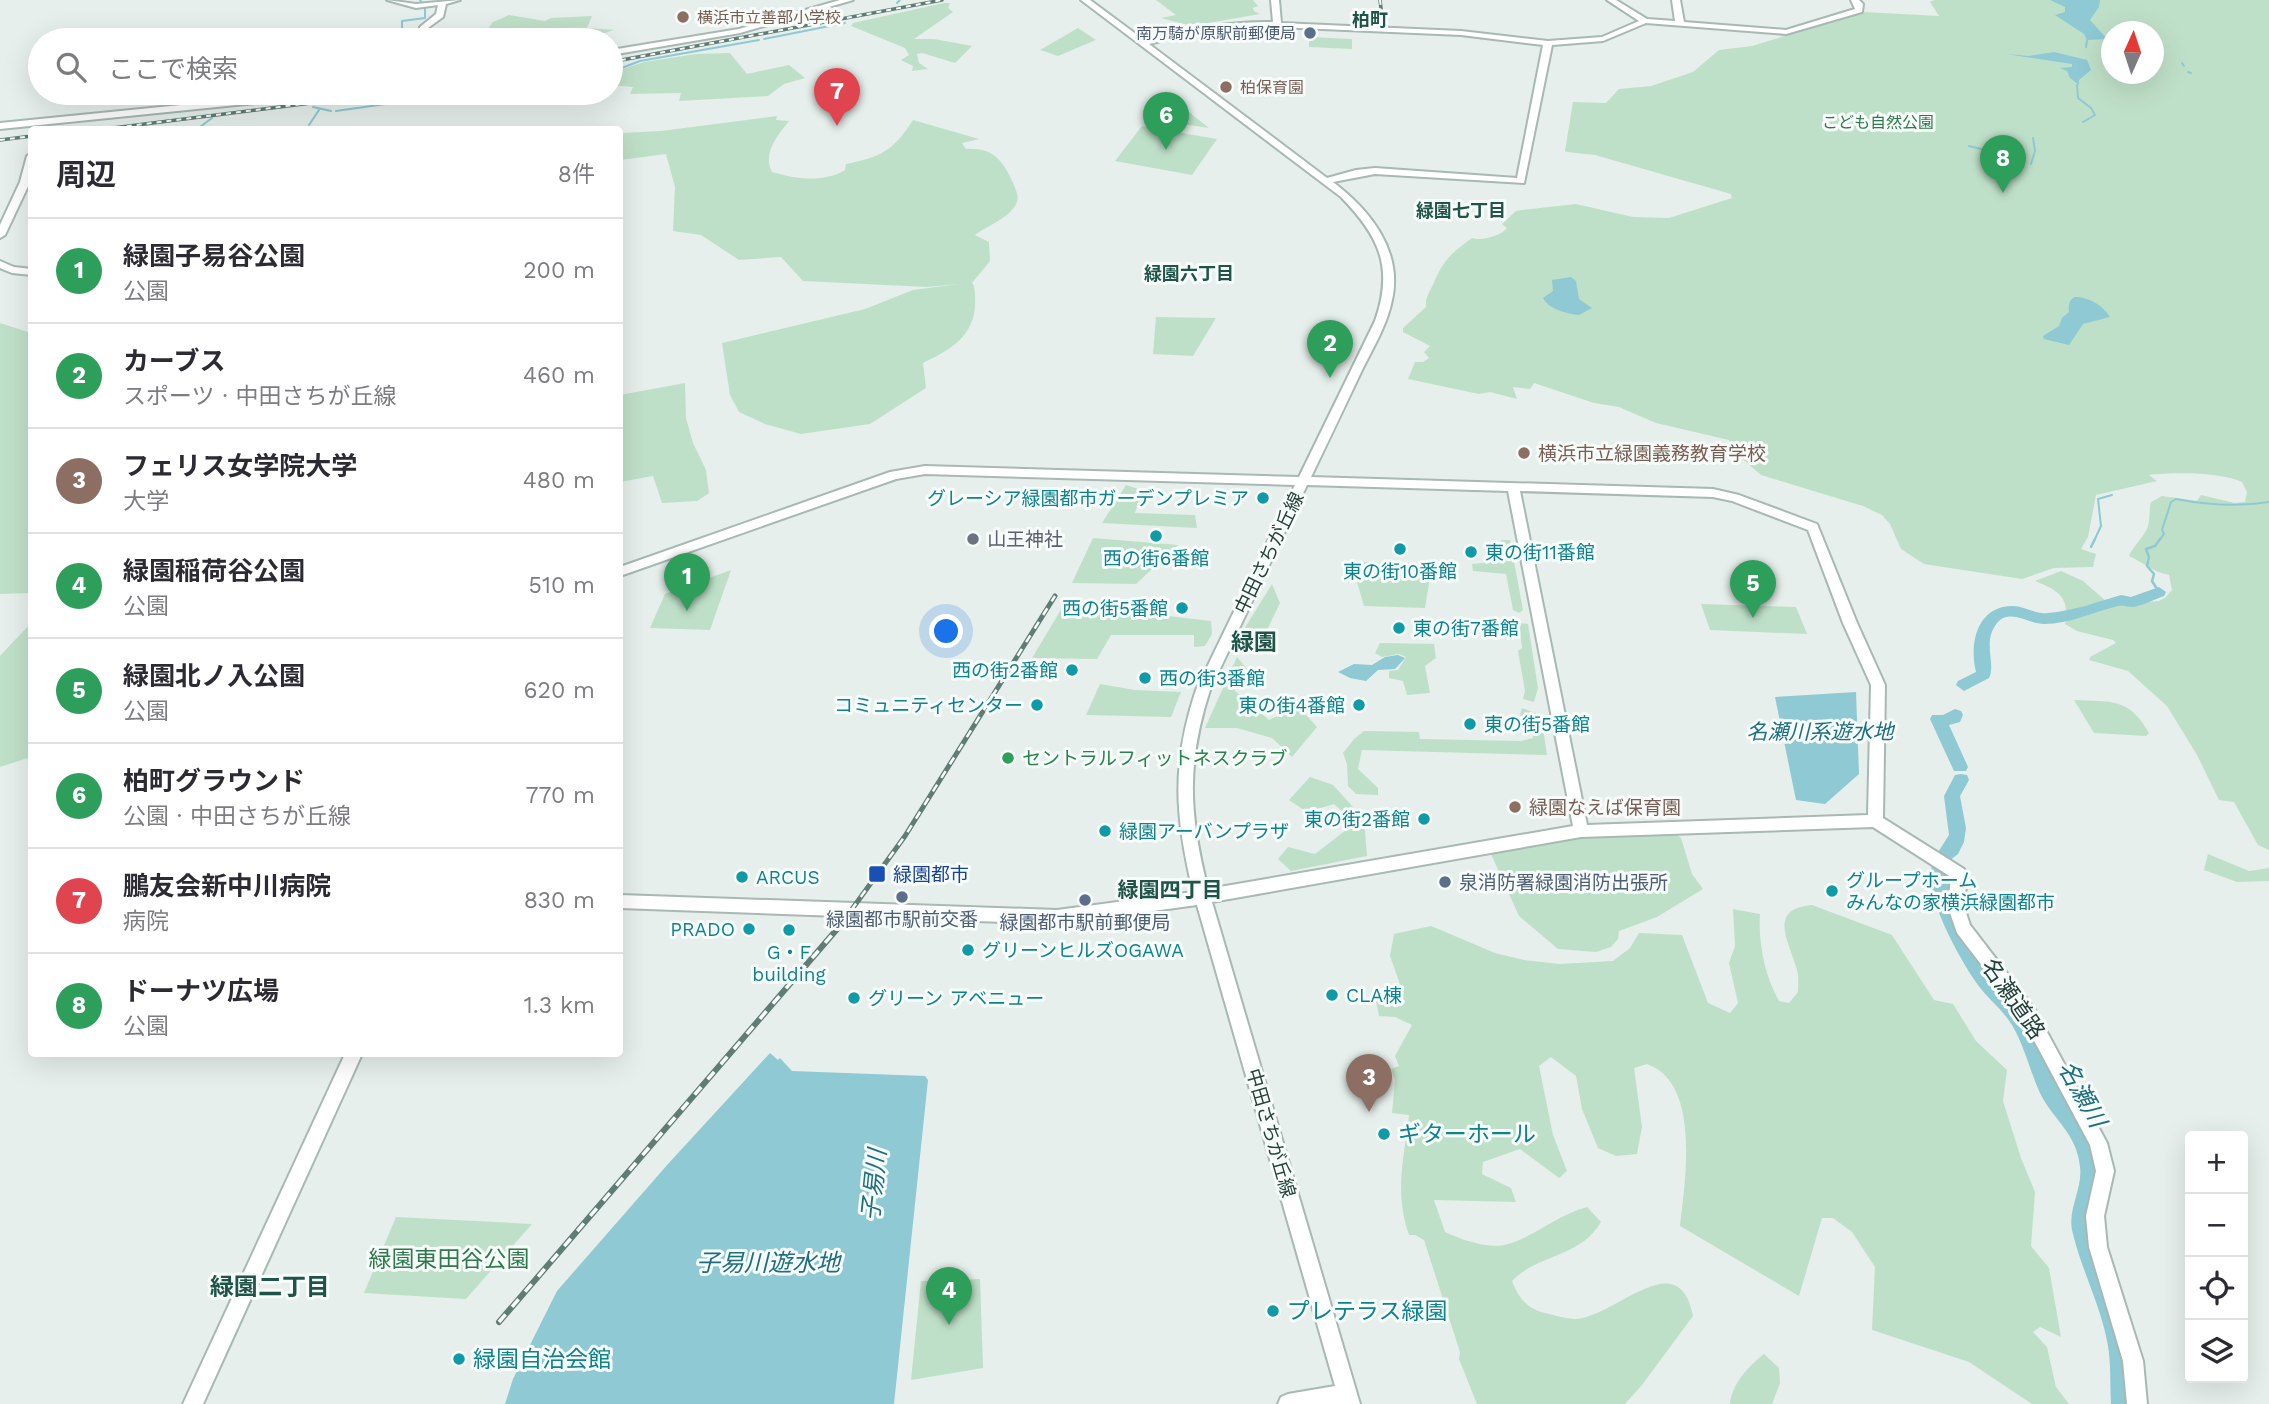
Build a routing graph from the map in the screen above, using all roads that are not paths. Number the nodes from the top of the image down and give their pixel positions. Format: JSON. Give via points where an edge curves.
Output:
{"nodes":[{"id":1,"x":391,"y":0,"type":"edge"},
{"id":2,"x":456,"y":0,"type":"edge"},
{"id":3,"x":849,"y":0,"type":"edge"},
{"id":4,"x":1085,"y":0,"type":"edge"},
{"id":5,"x":1275,"y":0,"type":"edge"},
{"id":6,"x":1611,"y":0,"type":"edge"},
{"id":7,"x":1676,"y":0,"type":"edge"},
{"id":8,"x":1855,"y":0,"type":"edge"},
{"id":9,"x":442,"y":3,"type":"junction"},
{"id":10,"x":1645,"y":21,"type":"junction"},
{"id":11,"x":1680,"y":24,"type":"junction"},
{"id":12,"x":1277,"y":25,"type":"junction"},
{"id":13,"x":424,"y":28,"type":"edge"},
{"id":14,"x":1143,"y":43,"type":"junction"},
{"id":15,"x":1548,"y":43,"type":"junction"},
{"id":16,"x":623,"y":50,"type":"edge"},
{"id":17,"x":205,"y":105,"type":"edge"},
{"id":18,"x":185,"y":107,"type":"junction"},
{"id":19,"x":0,"y":126,"type":"edge"},
{"id":20,"x":64,"y":126,"type":"edge"},
{"id":21,"x":28,"y":171,"type":"edge"},
{"id":22,"x":1325,"y":181,"type":"junction"},
{"id":23,"x":0,"y":235,"type":"edge"},
{"id":24,"x":0,"y":264,"type":"edge"},
{"id":25,"x":28,"y":272,"type":"edge"},
{"id":26,"x":1303,"y":482,"type":"junction"},
{"id":27,"x":1513,"y":487,"type":"junction"},
{"id":28,"x":623,"y":571,"type":"edge"},
{"id":29,"x":1875,"y":821,"type":"junction"},
{"id":30,"x":1581,"y":831,"type":"junction"},
{"id":31,"x":1202,"y":896,"type":"junction"},
{"id":32,"x":623,"y":901,"type":"edge"},
{"id":33,"x":352,"y":1057,"type":"edge"},
{"id":34,"x":1349,"y":1399,"type":"edge"},
{"id":35,"x":193,"y":1404,"type":"edge"},
{"id":36,"x":1288,"y":1404,"type":"edge"},
{"id":37,"x":2137,"y":1404,"type":"edge"}],
"edges":[{"from":1,"to":9,"type":"street","via":[[410,5]]},
{"from":2,"to":9,"type":"street"},
{"from":3,"to":16,"type":"street","via":[[740,31]]},
{"from":4,"to":14,"type":"street","name":"中田さちが丘線"},
{"from":5,"to":12,"type":"street"},
{"from":6,"to":10,"type":"street"},
{"from":7,"to":11,"type":"street"},
{"from":8,"to":11,"type":"street","via":[[1859,10],[1786,32]]},
{"from":9,"to":13,"type":"street","via":[[440,15]]},
{"from":10,"to":11,"type":"street"},
{"from":10,"to":15,"type":"street","via":[[1602,39]]},
{"from":12,"to":14,"type":"street","via":[[1199,29]]},
{"from":12,"to":15,"type":"street","via":[[1461,33]]},
{"from":14,"to":22,"type":"street","name":"中田さちが丘線"},
{"from":15,"to":22,"type":"street","via":[[1521,181],[1375,172]]},
{"from":17,"to":18,"type":"street"},
{"from":18,"to":19,"type":"street"},
{"from":18,"to":20,"type":"street","via":[[176,113]]},
{"from":21,"to":23,"type":"street"},
{"from":22,"to":26,"type":"street","name":"中田さちが丘線","via":[[1359,209],[1377,234],[1388,264],[1389,290],[1380,321]]},
{"from":24,"to":25,"type":"street"},
{"from":26,"to":27,"type":"street"},
{"from":26,"to":28,"type":"street","via":[[925,470],[894,475]]},
{"from":26,"to":31,"type":"street","name":"中田さちが丘線","via":[[1193,717],[1183,784],[1186,828]]},
{"from":27,"to":29,"type":"street","via":[[1713,493],[1813,527],[1878,685]]},
{"from":27,"to":30,"type":"street"},
{"from":29,"to":30,"type":"street"},
{"from":29,"to":37,"type":"street","name":"名瀬道路","via":[[1959,874],[1955,908],[1964,929],[2028,1013],[2098,1143],[2105,1171],[2095,1216],[2098,1247],[2133,1361]]},
{"from":30,"to":31,"type":"street"},
{"from":31,"to":32,"type":"street","via":[[1057,917]]},
{"from":31,"to":34,"type":"street","name":"中田さちが丘線"},
{"from":33,"to":35,"type":"street"},
{"from":34,"to":36,"type":"street"}]}
